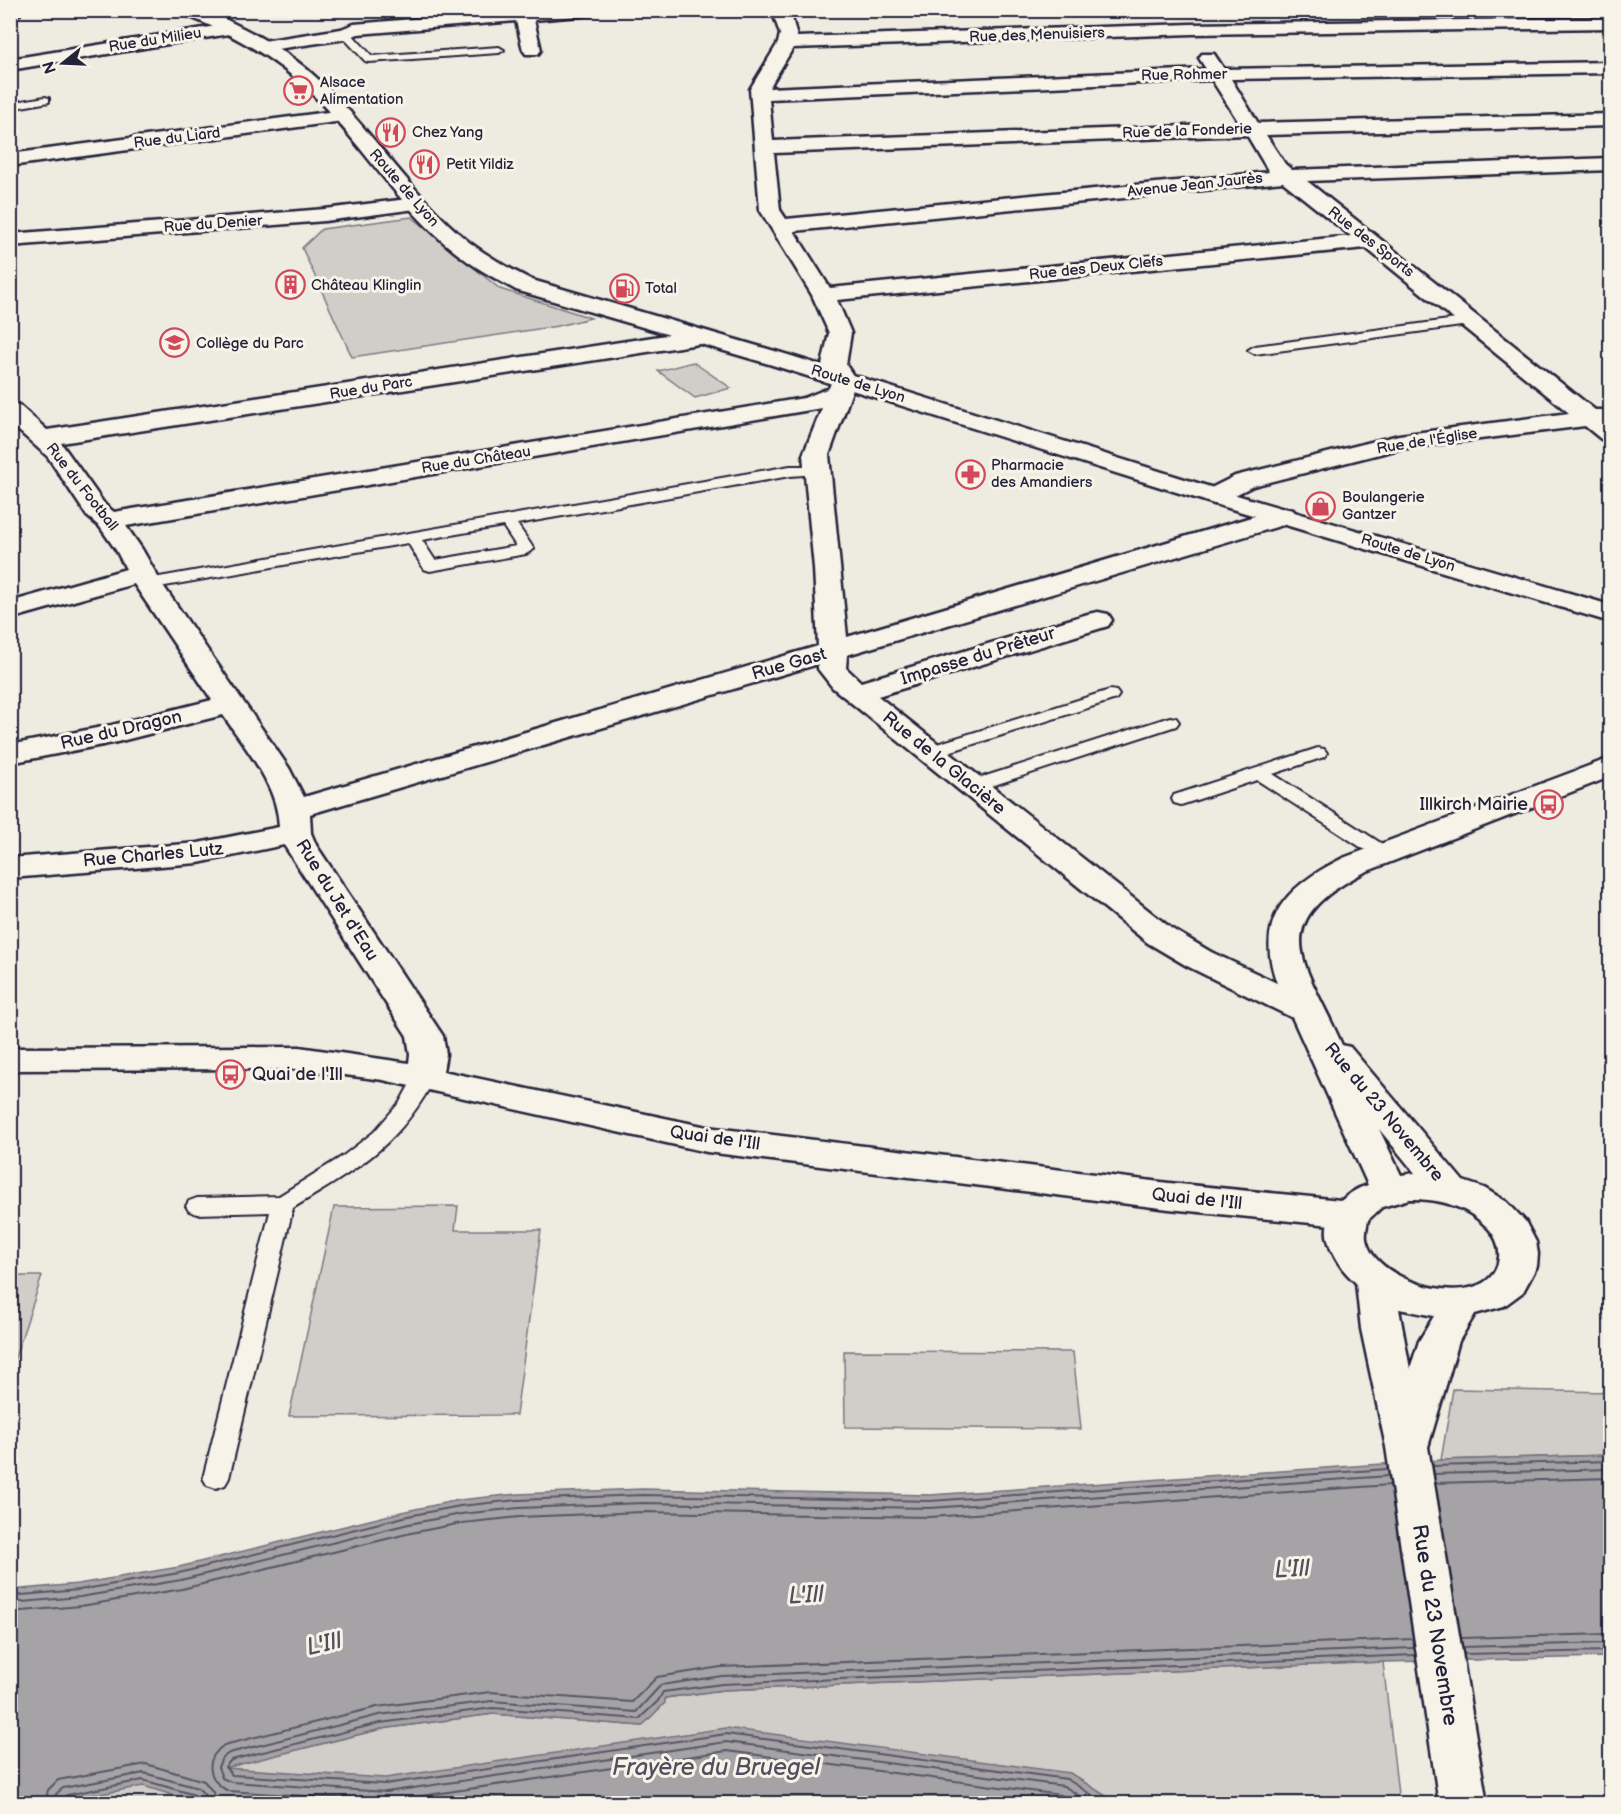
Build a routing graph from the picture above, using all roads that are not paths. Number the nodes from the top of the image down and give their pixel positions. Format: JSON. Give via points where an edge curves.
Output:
{"nodes":[{"id":1,"x":591,"y":10,"type":"edge"},
{"id":2,"x":794,"y":10,"type":"edge"},
{"id":3,"x":781,"y":11,"type":"edge"},
{"id":4,"x":524,"y":15,"type":"junction"},
{"id":5,"x":211,"y":16,"type":"edge"},
{"id":6,"x":1611,"y":23,"type":"edge"},
{"id":7,"x":1192,"y":30,"type":"junction"},
{"id":8,"x":346,"y":34,"type":"junction"},
{"id":9,"x":788,"y":43,"type":"junction"},
{"id":10,"x":263,"y":46,"type":"junction"},
{"id":11,"x":499,"y":50,"type":"dead end"},
{"id":12,"x":532,"y":50,"type":"dead end"},
{"id":13,"x":10,"y":65,"type":"edge"},
{"id":14,"x":1611,"y":67,"type":"edge"},
{"id":15,"x":1217,"y":74,"type":"junction"},
{"id":16,"x":759,"y":94,"type":"junction"},
{"id":17,"x":45,"y":100,"type":"dead end"},
{"id":18,"x":10,"y":106,"type":"edge"},
{"id":19,"x":343,"y":116,"type":"junction"},
{"id":20,"x":1611,"y":120,"type":"edge"},
{"id":21,"x":1253,"y":129,"type":"junction"},
{"id":22,"x":764,"y":147,"type":"junction"},
{"id":23,"x":10,"y":160,"type":"edge"},
{"id":24,"x":1611,"y":164,"type":"edge"},
{"id":25,"x":1287,"y":176,"type":"junction"},
{"id":26,"x":416,"y":204,"type":"junction"},
{"id":27,"x":781,"y":226,"type":"junction"},
{"id":28,"x":10,"y":240,"type":"edge"},
{"id":29,"x":1370,"y":241,"type":"junction"},
{"id":30,"x":823,"y":296,"type":"junction"},
{"id":31,"x":1471,"y":321,"type":"junction"},
{"id":32,"x":699,"y":337,"type":"junction"},
{"id":33,"x":1255,"y":350,"type":"dead end"},
{"id":34,"x":842,"y":386,"type":"junction"},
{"id":35,"x":10,"y":410,"type":"edge"},
{"id":36,"x":1601,"y":417,"type":"edge"},
{"id":37,"x":1611,"y":434,"type":"edge"},
{"id":38,"x":43,"y":438,"type":"junction"},
{"id":39,"x":817,"y":470,"type":"junction"},
{"id":40,"x":1214,"y":496,"type":"junction"},
{"id":41,"x":1284,"y":516,"type":"junction"},
{"id":42,"x":109,"y":521,"type":"junction"},
{"id":43,"x":508,"y":522,"type":"junction"},
{"id":44,"x":413,"y":538,"type":"junction"},
{"id":45,"x":145,"y":579,"type":"junction"},
{"id":46,"x":10,"y":611,"type":"edge"},
{"id":47,"x":1611,"y":614,"type":"edge"},
{"id":48,"x":1098,"y":620,"type":"dead end"},
{"id":49,"x":831,"y":652,"type":"junction"},
{"id":50,"x":857,"y":693,"type":"junction"},
{"id":51,"x":1110,"y":695,"type":"dead end"},
{"id":52,"x":230,"y":704,"type":"junction"},
{"id":53,"x":1170,"y":722,"type":"dead end"},
{"id":54,"x":930,"y":752,"type":"junction"},
{"id":55,"x":1318,"y":753,"type":"dead end"},
{"id":56,"x":10,"y":754,"type":"edge"},
{"id":57,"x":1611,"y":767,"type":"edge"},
{"id":58,"x":1259,"y":773,"type":"junction"},
{"id":59,"x":973,"y":786,"type":"junction"},
{"id":60,"x":1181,"y":799,"type":"dead end"},
{"id":61,"x":294,"y":821,"type":"junction"},
{"id":62,"x":1383,"y":853,"type":"junction"},
{"id":63,"x":10,"y":868,"type":"edge"},
{"id":64,"x":1313,"y":1023,"type":"junction"},
{"id":65,"x":10,"y":1059,"type":"edge"},
{"id":66,"x":424,"y":1078,"type":"junction"},
{"id":67,"x":1389,"y":1189,"type":"junction"},
{"id":68,"x":1449,"y":1189,"type":"junction"},
{"id":69,"x":284,"y":1204,"type":"junction"},
{"id":70,"x":198,"y":1206,"type":"dead end"},
{"id":71,"x":1351,"y":1214,"type":"junction"},
{"id":72,"x":1376,"y":1282,"type":"junction"},
{"id":73,"x":1461,"y":1304,"type":"junction"},
{"id":74,"x":1407,"y":1447,"type":"junction"},
{"id":75,"x":216,"y":1478,"type":"dead end"},
{"id":76,"x":1463,"y":1803,"type":"edge"}],
"edges":[{"from":1,"to":4,"type":"street"},
{"from":2,"to":3,"type":"street"},
{"from":3,"to":9,"type":"street"},
{"from":4,"to":8,"type":"street","via":[[354,29]]},
{"from":4,"to":12,"type":"street"},
{"from":5,"to":10,"type":"street","name":"Route de Lyon"},
{"from":5,"to":13,"type":"street","name":"Rue du Milieu"},
{"from":6,"to":7,"type":"street","name":"Rue des Menuisiers"},
{"from":7,"to":9,"type":"street","name":"Rue des Menuisiers","via":[[1107,25]]},
{"from":7,"to":15,"type":"street","name":"Rue des Sports"},
{"from":8,"to":10,"type":"street"},
{"from":8,"to":11,"type":"lane","via":[[369,59]]},
{"from":9,"to":16,"type":"street"},
{"from":10,"to":19,"type":"street","name":"Route de Lyon","via":[[312,84]]},
{"from":14,"to":15,"type":"street","name":"Rue Rohmer"},
{"from":15,"to":16,"type":"street","name":"Rue Rohmer"},
{"from":15,"to":21,"type":"street","name":"Rue des Sports"},
{"from":16,"to":22,"type":"street"},
{"from":17,"to":18,"type":"lane"},
{"from":19,"to":23,"type":"street","name":"Rue du Liard"},
{"from":19,"to":26,"type":"street","name":"Route de Lyon"},
{"from":20,"to":21,"type":"street","name":"Rue de la Fonderie"},
{"from":21,"to":22,"type":"street","name":"Rue de la Fonderie"},
{"from":21,"to":25,"type":"street","name":"Rue des Sports","via":[[1277,168]]},
{"from":22,"to":27,"type":"street","via":[[770,210]]},
{"from":24,"to":25,"type":"street","name":"Avenue Jean Jaurès"},
{"from":25,"to":27,"type":"street","name":"Avenue Jean Jaurès"},
{"from":25,"to":29,"type":"street","name":"Rue des Sports"},
{"from":26,"to":28,"type":"street","name":"Rue du Denier"},
{"from":26,"to":32,"type":"street","name":"Route de Lyon","via":[[440,230],[509,278]]},
{"from":27,"to":30,"type":"street"},
{"from":29,"to":30,"type":"street","name":"Rue des Deux Clefs"},
{"from":29,"to":31,"type":"street","name":"Rue des Sports"},
{"from":30,"to":34,"type":"street","via":[[840,333],[834,365]]},
{"from":31,"to":33,"type":"lane"},
{"from":31,"to":36,"type":"street","name":"Rue des Sports"},
{"from":32,"to":34,"type":"street","name":"Route de Lyon"},
{"from":32,"to":38,"type":"street","name":"Rue du Parc"},
{"from":34,"to":39,"type":"street","name":"Rue de la Glacière","via":[[816,455]]},
{"from":34,"to":40,"type":"street","name":"Route de Lyon"},
{"from":34,"to":42,"type":"street","name":"Rue du Château","via":[[809,404]]},
{"from":35,"to":38,"type":"street","name":"Rue du Football"},
{"from":36,"to":37,"type":"street","name":"Rue des Sports"},
{"from":36,"to":40,"type":"street","name":"Rue de l'Église","via":[[1399,442],[1244,481]]},
{"from":38,"to":42,"type":"street","name":"Rue du Football","via":[[65,461],[96,510]]},
{"from":39,"to":43,"type":"lane","via":[[790,471]]},
{"from":39,"to":49,"type":"street","name":"Rue de la Glacière","via":[[828,568]]},
{"from":40,"to":41,"type":"street","name":"Route de Lyon"},
{"from":41,"to":47,"type":"street","name":"Route de Lyon"},
{"from":41,"to":49,"type":"street","name":"Rue Gast"},
{"from":42,"to":45,"type":"street","name":"Rue du Football"},
{"from":43,"to":44,"type":"lane"},
{"from":43,"to":44,"type":"lane","via":[[526,549],[430,566]]},
{"from":44,"to":45,"type":"lane"},
{"from":45,"to":46,"type":"street"},
{"from":45,"to":52,"type":"street","name":"Rue du Jet d'Eau"},
{"from":48,"to":50,"type":"street","name":"Impasse du Prêteur"},
{"from":49,"to":50,"type":"street","name":"Rue de la Glacière","via":[[832,669]]},
{"from":49,"to":61,"type":"street","name":"Rue Gast","via":[[345,796]]},
{"from":50,"to":54,"type":"street","name":"Rue de la Glacière"},
{"from":51,"to":54,"type":"lane"},
{"from":52,"to":56,"type":"street","name":"Rue du Dragon","via":[[113,734]]},
{"from":52,"to":61,"type":"street","name":"Rue du Jet d'Eau","via":[[274,768]]},
{"from":53,"to":59,"type":"lane"},
{"from":54,"to":59,"type":"street","name":"Rue de la Glacière"},
{"from":55,"to":58,"type":"lane"},
{"from":57,"to":62,"type":"street","name":"Rue du 23 Novembre"},
{"from":58,"to":60,"type":"lane"},
{"from":58,"to":62,"type":"lane"},
{"from":59,"to":64,"type":"street","name":"Rue de la Glacière","via":[[1181,950]]},
{"from":61,"to":63,"type":"street","name":"Rue Charles Lutz","via":[[198,853]]},
{"from":61,"to":66,"type":"street","name":"Rue du Jet d'Eau","via":[[300,845],[424,1036],[428,1054]]},
{"from":62,"to":64,"type":"street","name":"Rue du 23 Novembre","via":[[1320,884],[1302,900],[1290,920],[1286,942],[1288,967]]},
{"from":64,"to":67,"type":"street","name":"Rue du 23 Novembre"},
{"from":64,"to":68,"type":"street","name":"Rue du 23 Novembre"},
{"from":65,"to":66,"type":"street","name":"Quai de l'Ill","via":[[299,1058]]},
{"from":66,"to":69,"type":"lane","via":[[408,1107],[387,1132],[358,1158]]},
{"from":66,"to":71,"type":"street","name":"Quai de l'Ill","via":[[723,1142]]},
{"from":67,"to":68,"type":"street"},
{"from":67,"to":71,"type":"street","via":[[1361,1202]]},
{"from":68,"to":73,"type":"street","via":[[1472,1197],[1495,1212],[1511,1229],[1519,1249],[1518,1268],[1507,1285],[1488,1298]]},
{"from":69,"to":70,"type":"lane"},
{"from":69,"to":75,"type":"lane"},
{"from":71,"to":72,"type":"street","via":[[1345,1232],[1349,1250]]},
{"from":72,"to":73,"type":"street","via":[[1405,1296]]},
{"from":72,"to":74,"type":"street","name":"Rue du 23 Novembre","via":[[1380,1329]]},
{"from":73,"to":74,"type":"street","name":"Rue du 23 Novembre","via":[[1439,1341]]},
{"from":74,"to":76,"type":"street","name":"Rue du 23 Novembre"}]}
